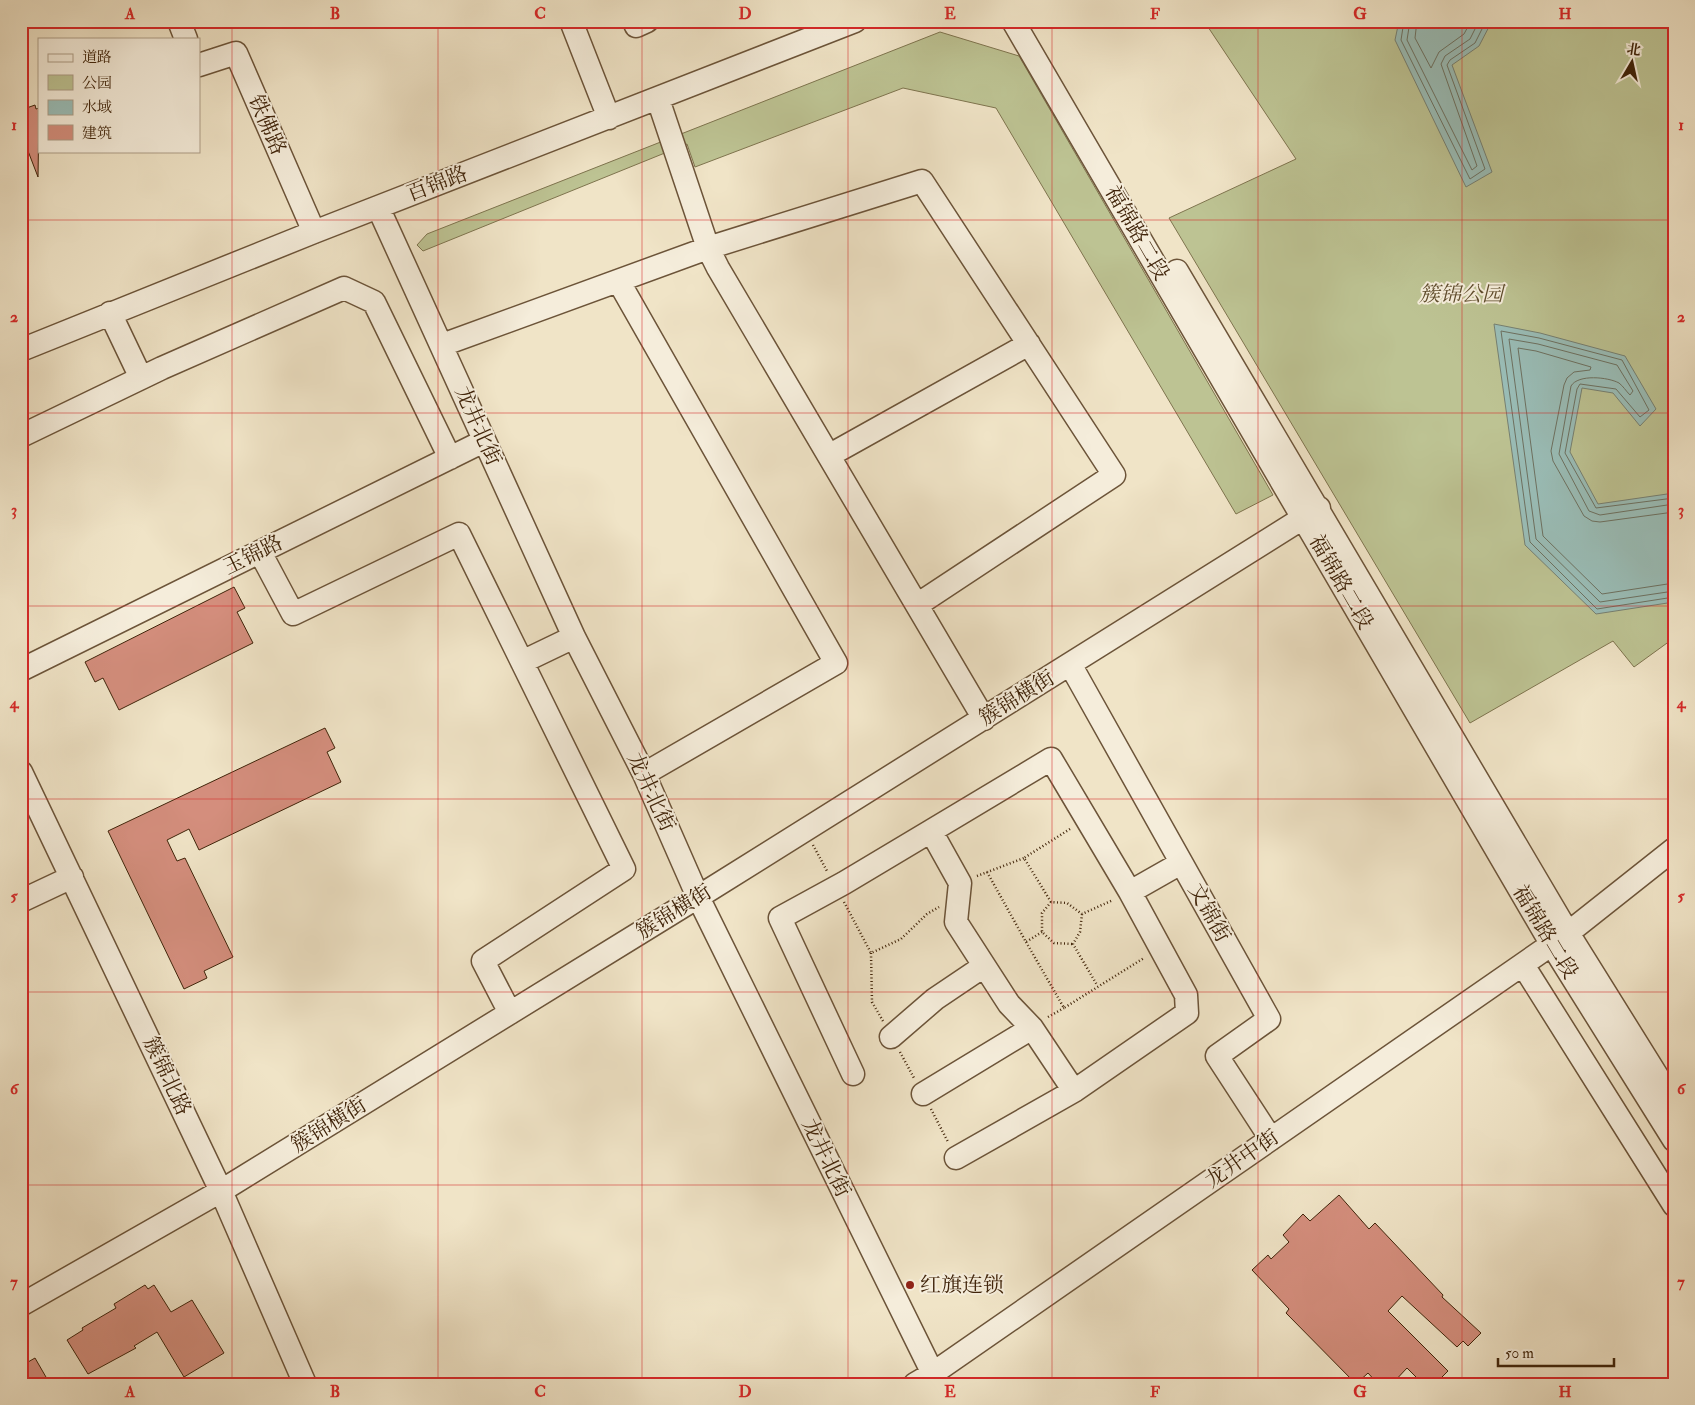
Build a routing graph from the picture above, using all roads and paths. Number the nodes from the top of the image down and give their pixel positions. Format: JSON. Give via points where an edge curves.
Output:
{"nodes":[{"id":1,"x":179,"y":21,"type":"edge"},
{"id":2,"x":571,"y":21,"type":"edge"},
{"id":3,"x":634,"y":21,"type":"edge"},
{"id":4,"x":647,"y":21,"type":"edge"},
{"id":5,"x":855,"y":21,"type":"edge"},
{"id":6,"x":1013,"y":21,"type":"edge"},
{"id":7,"x":1028,"y":21,"type":"edge"},
{"id":8,"x":186,"y":38,"type":"edge"},
{"id":9,"x":200,"y":65,"type":"edge"},
{"id":10,"x":658,"y":99,"type":"junction"},
{"id":11,"x":609,"y":118,"type":"junction"},
{"id":12,"x":378,"y":207,"type":"junction"},
{"id":13,"x":314,"y":232,"type":"junction"},
{"id":14,"x":708,"y":248,"type":"junction"},
{"id":15,"x":619,"y":282,"type":"junction"},
{"id":16,"x":110,"y":313,"type":"junction"},
{"id":17,"x":1029,"y":344,"type":"junction"},
{"id":18,"x":442,"y":345,"type":"junction"},
{"id":19,"x":21,"y":350,"type":"edge"},
{"id":20,"x":141,"y":378,"type":"junction"},
{"id":21,"x":21,"y":436,"type":"edge"},
{"id":22,"x":484,"y":441,"type":"junction"},
{"id":23,"x":830,"y":455,"type":"junction"},
{"id":24,"x":450,"y":458,"type":"junction"},
{"id":25,"x":1311,"y":513,"type":"junction"},
{"id":26,"x":260,"y":552,"type":"junction"},
{"id":27,"x":917,"y":606,"type":"junction"},
{"id":28,"x":574,"y":637,"type":"junction"},
{"id":29,"x":522,"y":662,"type":"junction"},
{"id":30,"x":1070,"y":664,"type":"junction"},
{"id":31,"x":21,"y":670,"type":"edge"},
{"id":32,"x":984,"y":719,"type":"junction"},
{"id":33,"x":21,"y":772,"type":"edge"},
{"id":34,"x":644,"y":774,"type":"junction"},
{"id":35,"x":1087,"y":818,"type":"junction"},
{"id":36,"x":805,"y":831,"type":"junction"},
{"id":37,"x":931,"y":831,"type":"junction"},
{"id":38,"x":1674,"y":849,"type":"edge"},
{"id":39,"x":1024,"y":858,"type":"junction"},
{"id":40,"x":1181,"y":863,"type":"junction"},
{"id":41,"x":987,"y":872,"type":"junction"},
{"id":42,"x":72,"y":877,"type":"junction"},
{"id":43,"x":836,"y":888,"type":"junction"},
{"id":44,"x":960,"y":888,"type":"junction"},
{"id":45,"x":1130,"y":892,"type":"junction"},
{"id":46,"x":698,"y":897,"type":"junction"},
{"id":47,"x":21,"y":902,"type":"edge"},
{"id":48,"x":1051,"y":902,"type":"junction"},
{"id":49,"x":1082,"y":914,"type":"junction"},
{"id":50,"x":1042,"y":932,"type":"junction"},
{"id":51,"x":1560,"y":939,"type":"junction"},
{"id":52,"x":1026,"y":942,"type":"junction"},
{"id":53,"x":1073,"y":944,"type":"junction"},
{"id":54,"x":1161,"y":948,"type":"junction"},
{"id":55,"x":871,"y":953,"type":"junction"},
{"id":56,"x":1523,"y":965,"type":"junction"},
{"id":57,"x":984,"y":966,"type":"junction"},
{"id":58,"x":1097,"y":985,"type":"junction"},
{"id":59,"x":872,"y":1002,"type":"dead end"},
{"id":60,"x":510,"y":1013,"type":"junction"},
{"id":61,"x":1032,"y":1028,"type":"junction"},
{"id":62,"x":891,"y":1037,"type":"dead end"},
{"id":63,"x":853,"y":1074,"type":"dead end"},
{"id":64,"x":1074,"y":1091,"type":"junction"},
{"id":65,"x":923,"y":1094,"type":"dead end"},
{"id":66,"x":1674,"y":1103,"type":"edge"},
{"id":67,"x":1271,"y":1140,"type":"junction"},
{"id":68,"x":1674,"y":1140,"type":"edge"},
{"id":69,"x":956,"y":1158,"type":"dead end"},
{"id":70,"x":221,"y":1191,"type":"junction"},
{"id":71,"x":1674,"y":1205,"type":"edge"},
{"id":72,"x":21,"y":1305,"type":"edge"},
{"id":73,"x":928,"y":1381,"type":"edge"},
{"id":74,"x":305,"y":1384,"type":"edge"}],
"edges":[{"from":1,"to":8,"type":"street"},
{"from":2,"to":11,"type":"street"},
{"from":3,"to":4,"type":"street","via":[[636,26]]},
{"from":5,"to":10,"type":"street","name":"百锦路"},
{"from":6,"to":25,"type":"street","name":"福锦路二段"},
{"from":7,"to":25,"type":"street","name":"福锦路二段"},
{"from":9,"to":13,"type":"street","name":"铁佛路","via":[[236,53]]},
{"from":10,"to":11,"type":"street","name":"百锦路"},
{"from":10,"to":14,"type":"street"},
{"from":11,"to":12,"type":"street","name":"百锦路"},
{"from":12,"to":13,"type":"street","name":"百锦路"},
{"from":12,"to":18,"type":"street","name":"龙井北街"},
{"from":13,"to":16,"type":"street","name":"百锦路"},
{"from":14,"to":15,"type":"street"},
{"from":14,"to":17,"type":"street","via":[[922,181]]},
{"from":14,"to":23,"type":"street"},
{"from":15,"to":18,"type":"street"},
{"from":15,"to":34,"type":"street","via":[[836,663]]},
{"from":16,"to":19,"type":"street","name":"百锦路"},
{"from":16,"to":20,"type":"street"},
{"from":17,"to":23,"type":"street"},
{"from":17,"to":27,"type":"street","via":[[1114,475]]},
{"from":18,"to":22,"type":"street","name":"龙井北街"},
{"from":20,"to":21,"type":"street"},
{"from":20,"to":24,"type":"street","via":[[344,288],[374,302]]},
{"from":22,"to":24,"type":"street","name":"玉锦路"},
{"from":22,"to":28,"type":"street","name":"龙井北街"},
{"from":23,"to":27,"type":"street"},
{"from":24,"to":26,"type":"street","name":"玉锦路"},
{"from":25,"to":30,"type":"street","name":"簇锦横街"},
{"from":25,"to":51,"type":"street","name":"福锦路二段"},
{"from":26,"to":29,"type":"street","via":[[292,614],[459,534]]},
{"from":26,"to":31,"type":"street","name":"玉锦路"},
{"from":27,"to":32,"type":"street"},
{"from":28,"to":29,"type":"street"},
{"from":28,"to":34,"type":"street","name":"龙井北街"},
{"from":29,"to":60,"type":"street","via":[[624,869],[483,961]]},
{"from":30,"to":32,"type":"street","name":"簇锦横街"},
{"from":30,"to":40,"type":"street","name":"文锦街"},
{"from":32,"to":36,"type":"street","name":"簇锦横街"},
{"from":33,"to":42,"type":"street","name":"簇锦北路"},
{"from":34,"to":46,"type":"street","name":"龙井北街"},
{"from":35,"to":37,"type":"street","via":[[1051,759]]},
{"from":35,"to":39,"type":"path"},
{"from":35,"to":45,"type":"street"},
{"from":36,"to":43,"type":"path"},
{"from":36,"to":46,"type":"street","name":"簇锦横街"},
{"from":37,"to":43,"type":"street"},
{"from":37,"to":44,"type":"street"},
{"from":38,"to":51,"type":"street","name":"龙井中街"},
{"from":39,"to":41,"type":"path"},
{"from":39,"to":48,"type":"path"},
{"from":40,"to":45,"type":"street"},
{"from":40,"to":67,"type":"street","name":"文锦街","via":[[1269,1019],[1217,1056]]},
{"from":41,"to":44,"type":"path"},
{"from":41,"to":52,"type":"path"},
{"from":42,"to":47,"type":"street"},
{"from":42,"to":70,"type":"street","name":"簇锦北路"},
{"from":43,"to":55,"type":"path"},
{"from":43,"to":63,"type":"street","via":[[780,918]]},
{"from":44,"to":55,"type":"path","via":[[901,939]]},
{"from":44,"to":57,"type":"street","via":[[956,922]]},
{"from":45,"to":49,"type":"path"},
{"from":45,"to":54,"type":"street"},
{"from":46,"to":60,"type":"street","name":"簇锦横街"},
{"from":46,"to":73,"type":"street","name":"龙井北街"},
{"from":48,"to":49,"type":"path","via":[[1066,903]]},
{"from":48,"to":50,"type":"path","via":[[1042,913]]},
{"from":49,"to":53,"type":"path","via":[[1080,932]]},
{"from":50,"to":52,"type":"path"},
{"from":50,"to":53,"type":"path","via":[[1054,943]]},
{"from":51,"to":56,"type":"street","name":"龙井中街"},
{"from":51,"to":66,"type":"street","name":"福锦路二段"},
{"from":51,"to":68,"type":"street","name":"福锦路二段"},
{"from":52,"to":58,"type":"path","via":[[1064,1008]]},
{"from":53,"to":58,"type":"path"},
{"from":54,"to":58,"type":"path"},
{"from":54,"to":64,"type":"street","via":[[1186,994],[1187,1013]]},
{"from":55,"to":59,"type":"path"},
{"from":56,"to":67,"type":"street","name":"龙井中街"},
{"from":56,"to":71,"type":"street"},
{"from":57,"to":61,"type":"street","via":[[1009,1004]]},
{"from":57,"to":62,"type":"street","via":[[935,999]]},
{"from":60,"to":70,"type":"street","name":"簇锦横街"},
{"from":61,"to":64,"type":"street"},
{"from":61,"to":65,"type":"street"},
{"from":64,"to":69,"type":"street"},
{"from":67,"to":73,"type":"street","name":"龙井中街"},
{"from":70,"to":72,"type":"street","name":"簇锦横街"},
{"from":70,"to":74,"type":"street","name":"簇锦北路"}]}
